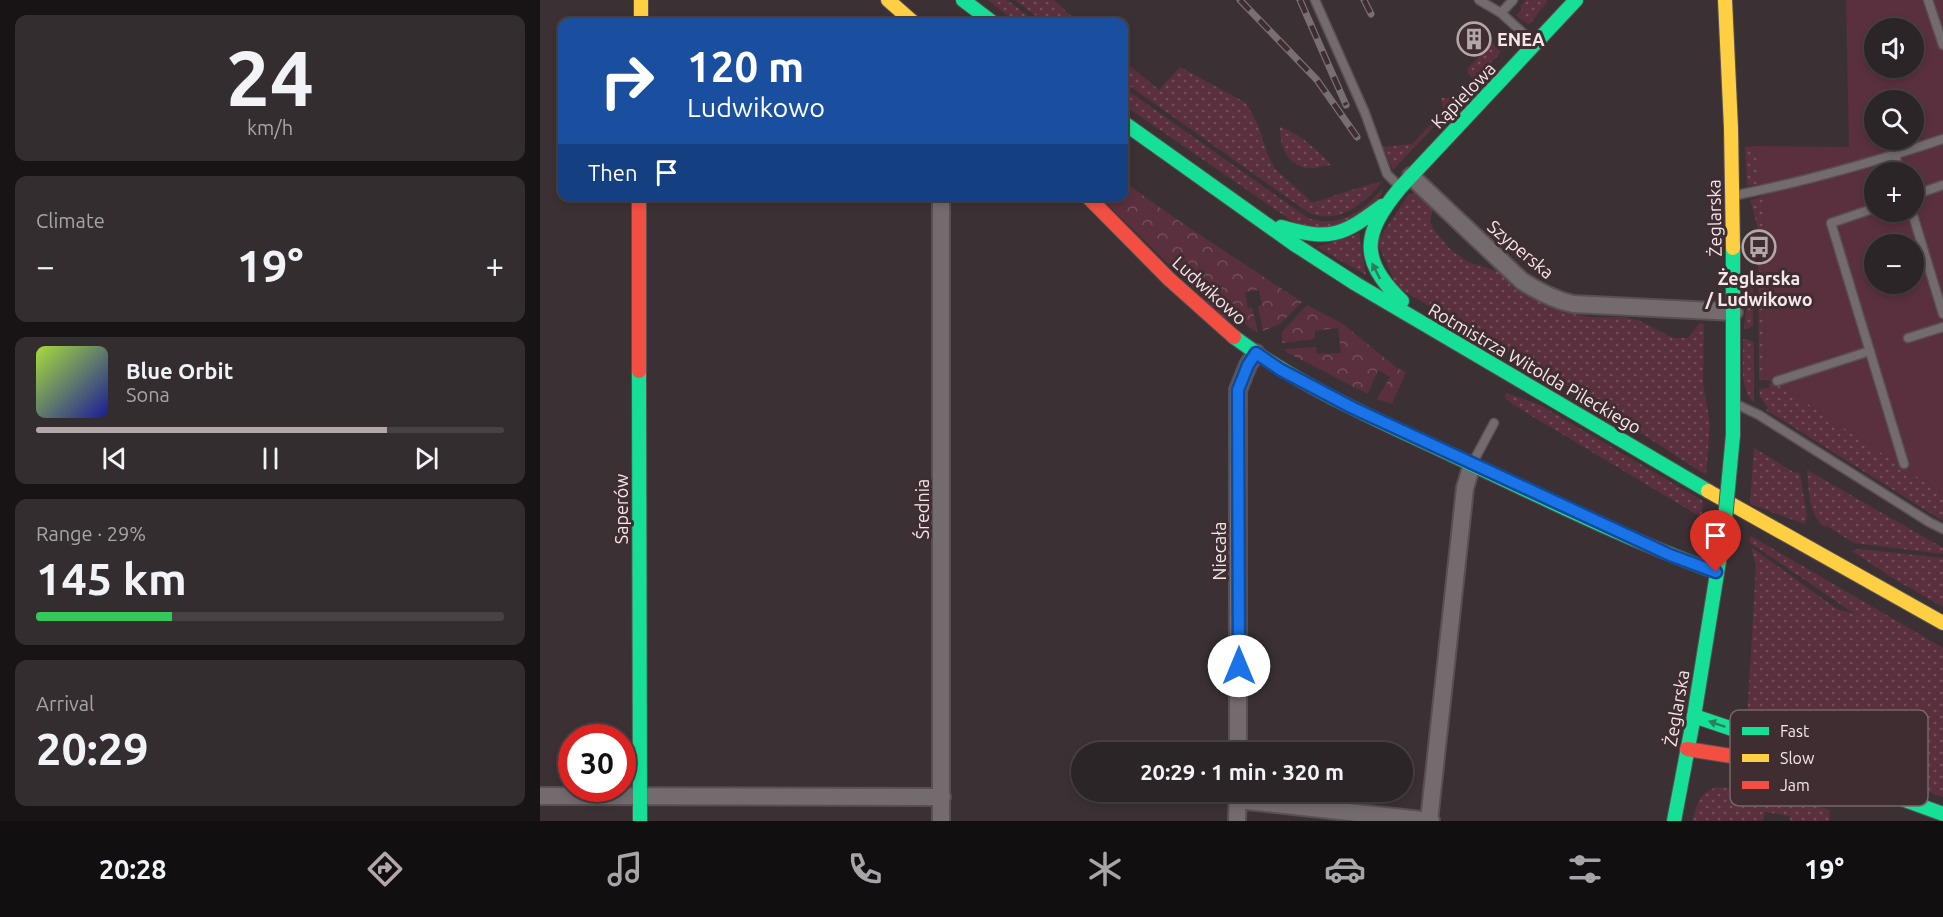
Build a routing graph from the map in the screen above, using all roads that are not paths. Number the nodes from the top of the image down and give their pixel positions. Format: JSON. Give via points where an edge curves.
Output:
{"nodes":[{"id":1,"x":641,"y":0,"type":"edge"},
{"id":2,"x":888,"y":0,"type":"edge"},
{"id":3,"x":963,"y":0,"type":"edge"},
{"id":4,"x":1315,"y":0,"type":"edge"},
{"id":5,"x":1479,"y":0,"type":"edge"},
{"id":6,"x":1513,"y":0,"type":"edge"},
{"id":7,"x":1576,"y":0,"type":"edge"},
{"id":8,"x":1725,"y":0,"type":"edge"},
{"id":9,"x":1928,"y":0,"type":"edge"},
{"id":10,"x":1501,"y":13,"type":"junction"},
{"id":11,"x":641,"y":18,"type":"edge"},
{"id":12,"x":908,"y":18,"type":"edge"},
{"id":13,"x":987,"y":18,"type":"edge"},
{"id":14,"x":1535,"y":45,"type":"junction"},
{"id":15,"x":1943,"y":45,"type":"edge"},
{"id":16,"x":1128,"y":126,"type":"edge"},
{"id":17,"x":1943,"y":139,"type":"edge"},
{"id":18,"x":1895,"y":155,"type":"junction"},
{"id":19,"x":1897,"y":162,"type":"edge"},
{"id":20,"x":1406,"y":182,"type":"junction"},
{"id":21,"x":1943,"y":185,"type":"edge"},
{"id":22,"x":1924,"y":192,"type":"edge"},
{"id":23,"x":1732,"y":196,"type":"junction"},
{"id":24,"x":1389,"y":200,"type":"junction"},
{"id":25,"x":639,"y":201,"type":"edge"},
{"id":26,"x":941,"y":201,"type":"edge"},
{"id":27,"x":1092,"y":201,"type":"edge"},
{"id":28,"x":1864,"y":212,"type":"edge"},
{"id":29,"x":1252,"y":214,"type":"junction"},
{"id":30,"x":1915,"y":222,"type":"edge"},
{"id":31,"x":1734,"y":312,"type":"junction"},
{"id":32,"x":1943,"y":314,"type":"edge"},
{"id":33,"x":1943,"y":327,"type":"edge"},
{"id":34,"x":1908,"y":338,"type":"dead end"},
{"id":35,"x":1449,"y":339,"type":"junction"},
{"id":36,"x":1870,"y":351,"type":"junction"},
{"id":37,"x":1256,"y":353,"type":"junction"},
{"id":38,"x":1777,"y":381,"type":"dead end"},
{"id":39,"x":1734,"y":403,"type":"junction"},
{"id":40,"x":1494,"y":423,"type":"dead end"},
{"id":41,"x":1472,"y":464,"type":"junction"},
{"id":42,"x":1904,"y":464,"type":"dead end"},
{"id":43,"x":1943,"y":529,"type":"edge"},
{"id":44,"x":1716,"y":572,"type":"junction"},
{"id":45,"x":1943,"y":623,"type":"edge"},
{"id":46,"x":1694,"y":716,"type":"junction"},
{"id":47,"x":1730,"y":728,"type":"edge"},
{"id":48,"x":1238,"y":742,"type":"edge"},
{"id":49,"x":1688,"y":749,"type":"junction"},
{"id":50,"x":1730,"y":757,"type":"edge"},
{"id":51,"x":540,"y":796,"type":"edge"},
{"id":52,"x":639,"y":796,"type":"junction"},
{"id":53,"x":942,"y":797,"type":"junction"},
{"id":54,"x":1238,"y":802,"type":"edge"},
{"id":55,"x":1284,"y":802,"type":"edge"},
{"id":56,"x":1925,"y":806,"type":"edge"},
{"id":57,"x":1939,"y":811,"type":"edge"},
{"id":58,"x":640,"y":821,"type":"edge"},
{"id":59,"x":941,"y":821,"type":"edge"},
{"id":60,"x":1237,"y":821,"type":"edge"},
{"id":61,"x":1430,"y":821,"type":"edge"},
{"id":62,"x":1674,"y":821,"type":"edge"}],
"edges":[{"from":1,"to":11,"type":"street"},
{"from":2,"to":12,"type":"street"},
{"from":3,"to":13,"type":"street"},
{"from":4,"to":20,"type":"lane","via":[[1388,174]]},
{"from":5,"to":10,"type":"lane"},
{"from":6,"to":10,"type":"lane"},
{"from":7,"to":14,"type":"street","name":"Kąpielowa"},
{"from":8,"to":23,"type":"street","name":"Żeglarska"},
{"from":9,"to":15,"type":"lane"},
{"from":10,"to":14,"type":"lane"},
{"from":14,"to":20,"type":"street","name":"Kąpielowa"},
{"from":16,"to":29,"type":"street","name":"Rotmistrza Witolda Pileckiego"},
{"from":17,"to":18,"type":"lane"},
{"from":18,"to":19,"type":"lane"},
{"from":18,"to":23,"type":"lane"},
{"from":20,"to":24,"type":"street","name":"Kąpielowa"},
{"from":20,"to":31,"type":"street","name":"Szyperska","via":[[1522,281],[1559,301]]},
{"from":21,"to":22,"type":"lane"},
{"from":23,"to":31,"type":"street","name":"Żeglarska"},
{"from":24,"to":29,"type":"street","via":[[1350,229],[1328,235],[1293,231]]},
{"from":35,"to":24,"type":"street","one_way":true,"via":[[1384,285],[1372,264],[1371,239]]},
{"from":25,"to":52,"type":"street","name":"Saperów"},
{"from":26,"to":53,"type":"street","name":"Średnia"},
{"from":27,"to":37,"type":"street","name":"Ludwikowo","via":[[1191,301]]},
{"from":28,"to":36,"type":"lane","via":[[1830,223]]},
{"from":29,"to":35,"type":"street","name":"Rotmistrza Witolda Pileckiego","via":[[1356,284]]},
{"from":30,"to":32,"type":"lane"},
{"from":31,"to":39,"type":"street","name":"Żeglarska"},
{"from":33,"to":34,"type":"lane"},
{"from":35,"to":45,"type":"street","name":"Rotmistrza Witolda Pileckiego"},
{"from":36,"to":38,"type":"lane"},
{"from":36,"to":42,"type":"lane"},
{"from":37,"to":41,"type":"street","name":"Ludwikowo","via":[[1353,408]]},
{"from":37,"to":48,"type":"street","name":"Niecała","via":[[1238,390]]},
{"from":39,"to":43,"type":"lane"},
{"from":39,"to":44,"type":"street","name":"Żeglarska","bridge":true,"via":[[1724,530]]},
{"from":40,"to":41,"type":"lane"},
{"from":41,"to":44,"type":"street","name":"Ludwikowo","via":[[1670,555]]},
{"from":41,"to":61,"type":"street","via":[[1465,488]]},
{"from":44,"to":46,"type":"street","name":"Żeglarska"},
{"from":47,"to":46,"type":"street","one_way":true},
{"from":46,"to":49,"type":"street","name":"Żeglarska"},
{"from":49,"to":50,"type":"street"},
{"from":49,"to":62,"type":"street","name":"Żeglarska"},
{"from":51,"to":52,"type":"street"},
{"from":52,"to":53,"type":"street"},
{"from":52,"to":58,"type":"street","name":"Saperów"},
{"from":53,"to":59,"type":"street","name":"Średnia"},
{"from":54,"to":60,"type":"street"},
{"from":55,"to":61,"type":"street"},
{"from":56,"to":57,"type":"street"}]}
